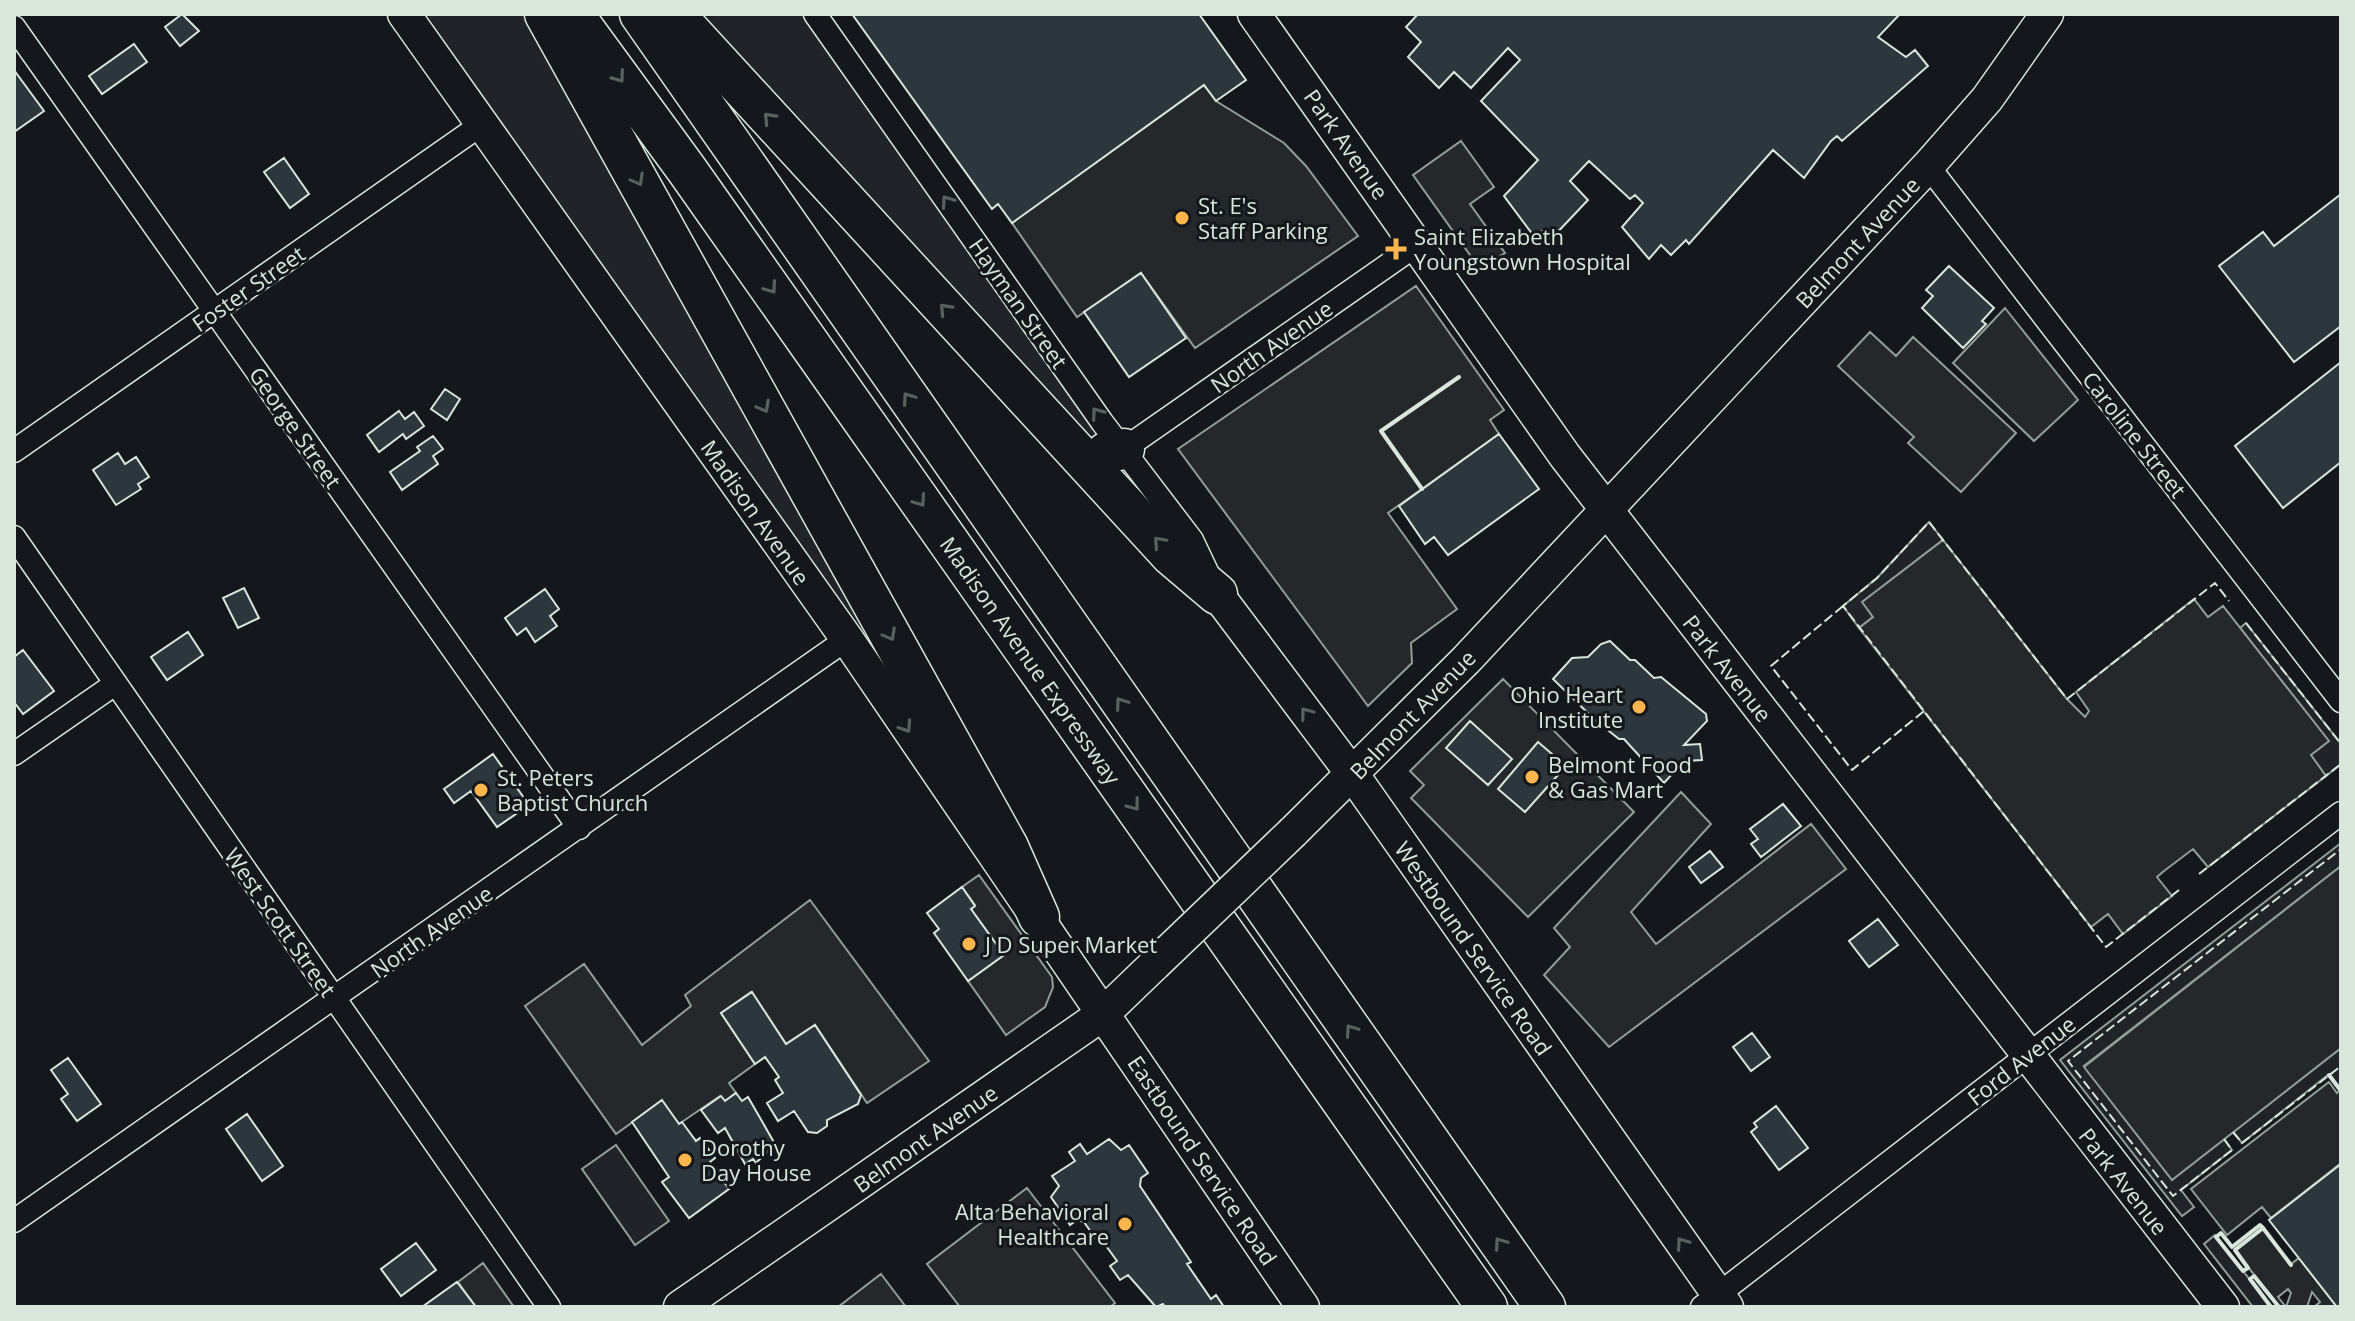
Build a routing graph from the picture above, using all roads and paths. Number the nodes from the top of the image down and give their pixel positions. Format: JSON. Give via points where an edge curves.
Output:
{"nodes":[{"id":1,"x":404,"y":14,"type":"edge"},
{"id":2,"x":545,"y":14,"type":"edge"},
{"id":3,"x":573,"y":14,"type":"edge"},
{"id":4,"x":640,"y":14,"type":"edge"},
{"id":5,"x":674,"y":14,"type":"edge"},
{"id":6,"x":815,"y":14,"type":"edge"},
{"id":7,"x":1254,"y":14,"type":"edge"},
{"id":8,"x":2047,"y":14,"type":"edge"},
{"id":9,"x":14,"y":27,"type":"edge"},
{"id":10,"x":482,"y":124,"type":"junction"},
{"id":11,"x":1928,"y":166,"type":"junction"},
{"id":12,"x":1418,"y":244,"type":"junction"},
{"id":13,"x":214,"y":311,"type":"junction"},
{"id":14,"x":14,"y":451,"type":"edge"},
{"id":15,"x":1107,"y":457,"type":"junction"},
{"id":16,"x":1606,"y":508,"type":"junction"},
{"id":17,"x":14,"y":537,"type":"edge"},
{"id":18,"x":1217,"y":594,"type":"joint"},
{"id":19,"x":847,"y":639,"type":"junction"},
{"id":20,"x":115,"y":684,"type":"junction"},
{"id":21,"x":2341,"y":701,"type":"edge"},
{"id":22,"x":14,"y":754,"type":"edge"},
{"id":23,"x":1353,"y":775,"type":"junction"},
{"id":24,"x":2341,"y":813,"type":"edge"},
{"id":25,"x":579,"y":828,"type":"junction"},
{"id":26,"x":1039,"y":917,"type":"junction"},
{"id":27,"x":334,"y":998,"type":"junction"},
{"id":28,"x":1103,"y":1014,"type":"junction"},
{"id":29,"x":2026,"y":1055,"type":"junction"},
{"id":30,"x":14,"y":1221,"type":"edge"},
{"id":31,"x":1716,"y":1303,"type":"edge"},
{"id":32,"x":549,"y":1307,"type":"edge"},
{"id":33,"x":680,"y":1307,"type":"edge"},
{"id":34,"x":1303,"y":1307,"type":"edge"},
{"id":35,"x":1487,"y":1307,"type":"edge"},
{"id":36,"x":1545,"y":1307,"type":"edge"},
{"id":37,"x":2223,"y":1307,"type":"edge"}],
"edges":[{"from":1,"to":10,"type":"main road","name":"Madison Avenue"},
{"from":2,"to":26,"type":"highway","one_way":true,"via":[[1008,847]]},
{"from":3,"to":35,"type":"highway","name":"Madison Avenue Expressway","one_way":true},
{"from":36,"to":4,"type":"highway","one_way":true},
{"from":15,"to":5,"type":"highway","one_way":true},
{"from":15,"to":6,"type":"street","name":"Hayman Street","one_way":true},
{"from":7,"to":12,"type":"main road","name":"Park Avenue"},
{"from":8,"to":11,"type":"main road","name":"Belmont Avenue","via":[[1987,99]]},
{"from":9,"to":13,"type":"street","name":"George Street"},
{"from":10,"to":13,"type":"street","name":"Foster Street"},
{"from":10,"to":19,"type":"main road","name":"Madison Avenue"},
{"from":11,"to":16,"type":"main road","name":"Belmont Avenue"},
{"from":11,"to":21,"type":"street","name":"Caroline Street"},
{"from":12,"to":15,"type":"street","name":"North Avenue"},
{"from":12,"to":16,"type":"main road","name":"Park Avenue"},
{"from":13,"to":14,"type":"street","name":"Foster Street"},
{"from":13,"to":25,"type":"street","name":"George Street"},
{"from":18,"to":15,"type":"highway","one_way":true,"via":[[1171,555]]},
{"from":16,"to":23,"type":"main road","name":"Belmont Avenue"},
{"from":16,"to":29,"type":"main road","name":"Park Avenue"},
{"from":17,"to":20,"type":"street","name":"West Scott Street"},
{"from":23,"to":18,"type":"main road","name":"Westbound Service Road","one_way":true},
{"from":19,"to":25,"type":"street","name":"North Avenue"},
{"from":19,"to":26,"type":"main road","name":"Madison Avenue","one_way":true},
{"from":20,"to":22,"type":"street"},
{"from":20,"to":27,"type":"street","name":"West Scott Street"},
{"from":23,"to":28,"type":"main road","name":"Belmont Avenue","bridge":true},
{"from":31,"to":23,"type":"main road","name":"Westbound Service Road","one_way":true},
{"from":24,"to":29,"type":"street","name":"Ford Avenue"},
{"from":25,"to":27,"type":"street","name":"North Avenue"},
{"from":26,"to":28,"type":"main road","name":"Madison Avenue"},
{"from":27,"to":30,"type":"street","name":"North Avenue"},
{"from":27,"to":32,"type":"street","name":"West Scott Street"},
{"from":28,"to":33,"type":"main road","name":"Belmont Avenue"},
{"from":28,"to":34,"type":"main road","name":"Eastbound Service Road"},
{"from":29,"to":31,"type":"street","name":"Ford Avenue"},
{"from":29,"to":37,"type":"main road","name":"Park Avenue"}]}
